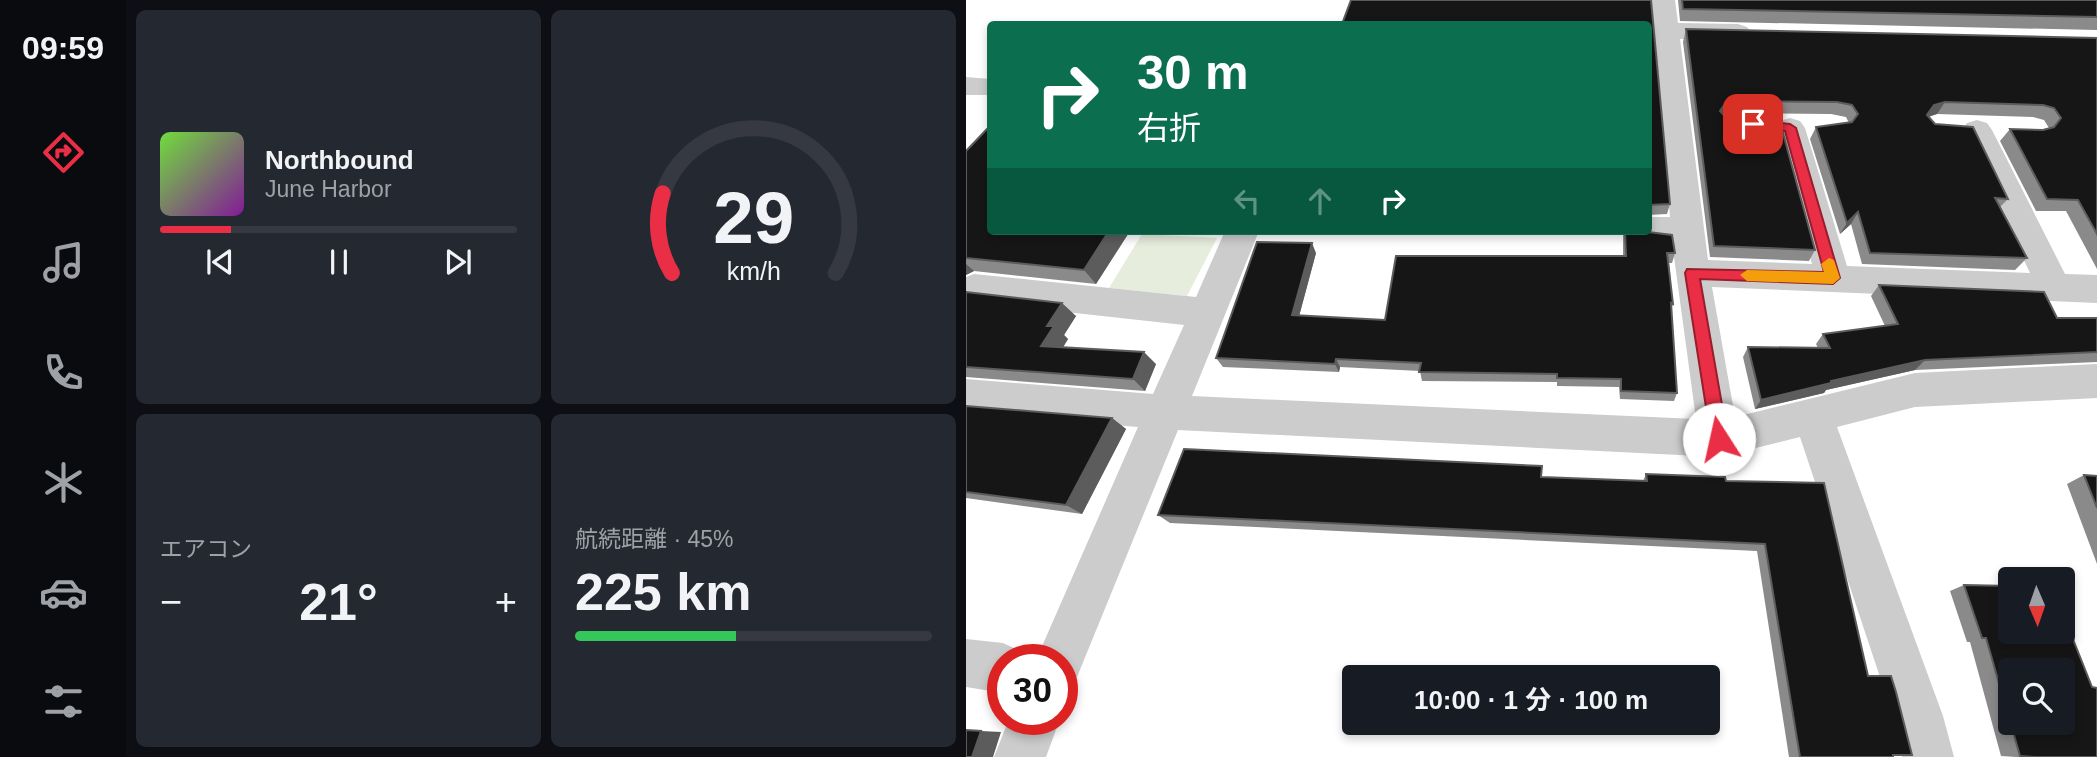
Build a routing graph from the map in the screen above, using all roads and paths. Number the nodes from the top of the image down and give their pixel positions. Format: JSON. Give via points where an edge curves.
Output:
{"nodes":[{"id":1,"x":1663,"y":0,"type":"edge"},
{"id":2,"x":1764,"y":33,"type":"edge"},
{"id":3,"x":1661,"y":38,"type":"edge"},
{"id":4,"x":966,"y":86,"type":"edge"},
{"id":5,"x":987,"y":88,"type":"edge"},
{"id":6,"x":1661,"y":99,"type":"edge"},
{"id":7,"x":1823,"y":126,"type":"edge"},
{"id":8,"x":2011,"y":130,"type":"edge"},
{"id":9,"x":1652,"y":229,"type":"edge"},
{"id":10,"x":1687,"y":230,"type":"junction"},
{"id":11,"x":1240,"y":235,"type":"edge"},
{"id":12,"x":1692,"y":273,"type":"junction"},
{"id":13,"x":1833,"y":278,"type":"junction"},
{"id":14,"x":2054,"y":287,"type":"junction"},
{"id":15,"x":974,"y":288,"type":"dead end"},
{"id":16,"x":2097,"y":289,"type":"edge"},
{"id":17,"x":1206,"y":313,"type":"junction"},
{"id":18,"x":2097,"y":381,"type":"edge"},
{"id":19,"x":966,"y":396,"type":"edge"},
{"id":20,"x":1163,"y":412,"type":"junction"},
{"id":21,"x":1813,"y":417,"type":"junction"},
{"id":22,"x":1719,"y":439,"type":"junction"},
{"id":23,"x":1067,"y":644,"type":"edge"},
{"id":24,"x":966,"y":663,"type":"edge"},
{"id":25,"x":987,"y":666,"type":"edge"},
{"id":26,"x":1029,"y":735,"type":"edge"},
{"id":27,"x":1020,"y":757,"type":"edge"},
{"id":28,"x":1928,"y":757,"type":"edge"}],
"edges":[{"from":1,"to":3,"type":"street"},
{"from":2,"to":3,"type":"street"},
{"from":3,"to":6,"type":"street"},
{"from":4,"to":5,"type":"street"},
{"from":6,"to":10,"type":"street"},
{"from":7,"to":13,"type":"street","via":[[1779,127]]},
{"from":8,"to":14,"type":"street","via":[[1964,129]]},
{"from":9,"to":10,"type":"street"},
{"from":10,"to":12,"type":"street"},
{"from":11,"to":17,"type":"street"},
{"from":12,"to":13,"type":"street"},
{"from":12,"to":22,"type":"street"},
{"from":13,"to":14,"type":"street"},
{"from":14,"to":16,"type":"street"},
{"from":15,"to":17,"type":"street"},
{"from":17,"to":20,"type":"street"},
{"from":18,"to":21,"type":"street","via":[[1914,390]]},
{"from":19,"to":20,"type":"street"},
{"from":20,"to":22,"type":"street"},
{"from":20,"to":23,"type":"street"},
{"from":21,"to":22,"type":"street"},
{"from":21,"to":28,"type":"street","via":[[1918,716]]},
{"from":24,"to":25,"type":"street"},
{"from":26,"to":27,"type":"street"}]}
